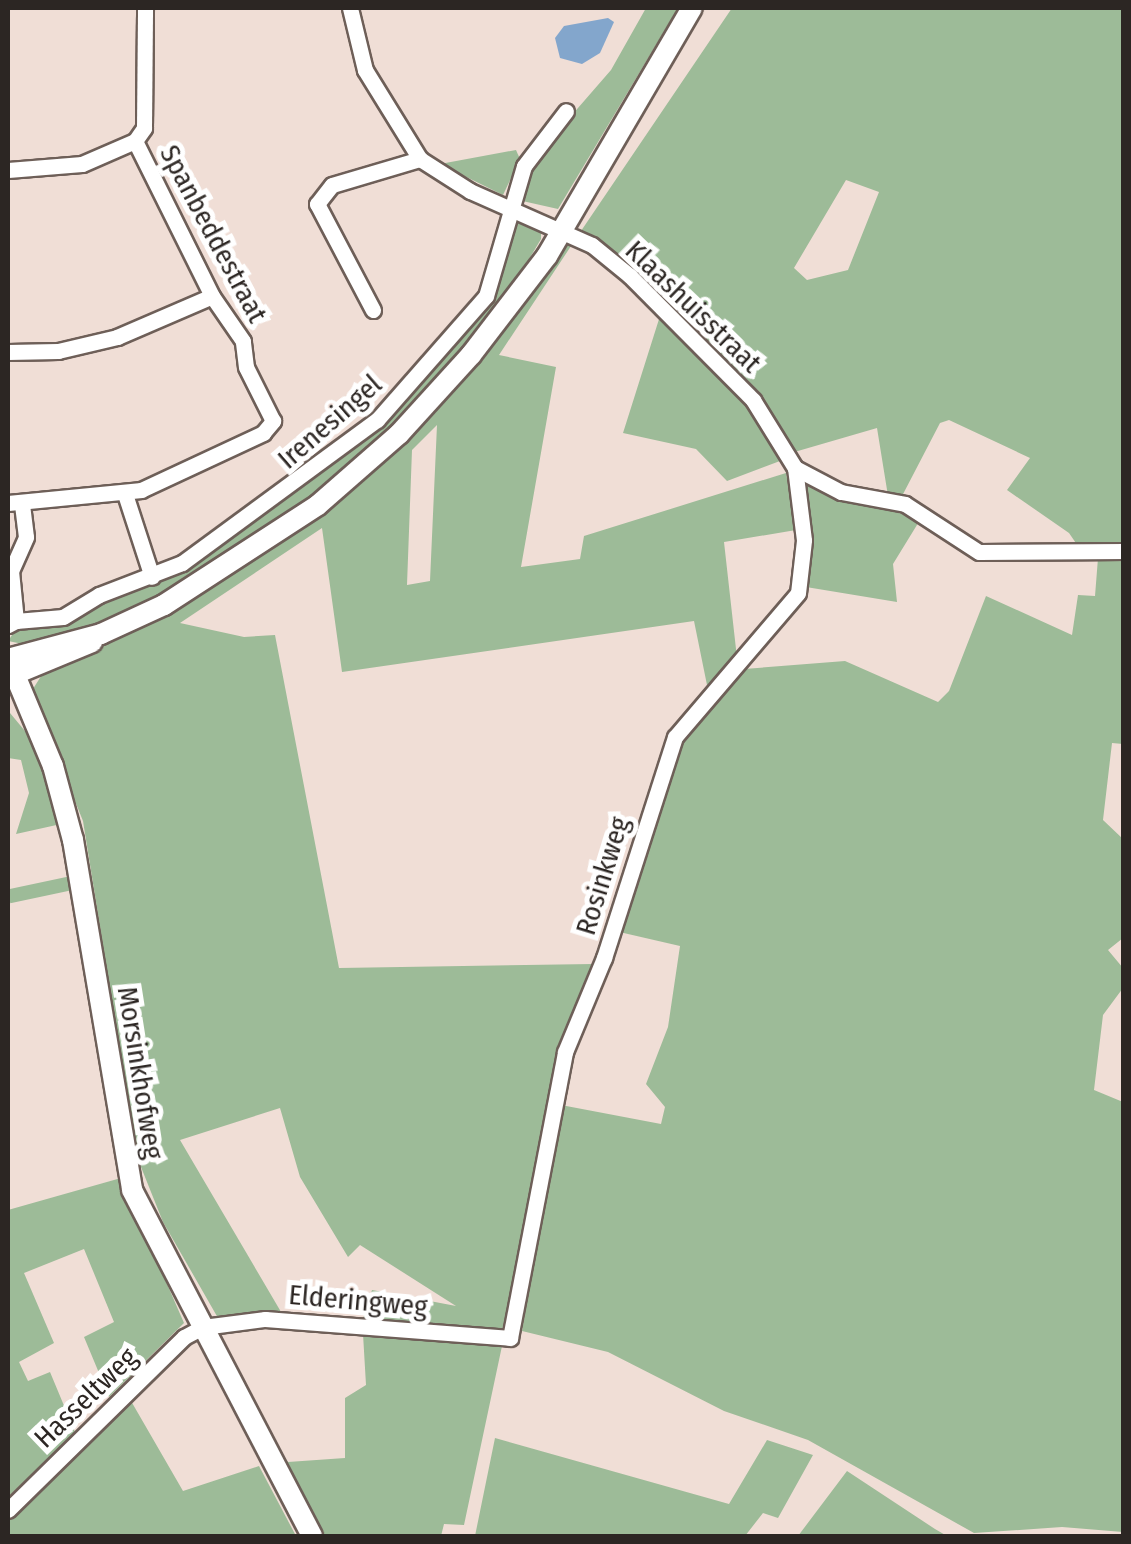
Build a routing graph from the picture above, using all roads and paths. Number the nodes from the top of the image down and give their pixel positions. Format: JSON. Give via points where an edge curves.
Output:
{"nodes":[{"id":1,"x":146,"y":8,"type":"edge"},
{"id":2,"x":350,"y":8,"type":"edge"},
{"id":3,"x":692,"y":8,"type":"edge"},
{"id":4,"x":566,"y":110,"type":"dead end"},
{"id":5,"x":135,"y":141,"type":"junction"},
{"id":6,"x":420,"y":159,"type":"junction"},
{"id":7,"x":8,"y":170,"type":"edge"},
{"id":8,"x":510,"y":204,"type":"junction"},
{"id":9,"x":558,"y":227,"type":"junction"},
{"id":10,"x":212,"y":296,"type":"junction"},
{"id":11,"x":373,"y":310,"type":"dead end"},
{"id":12,"x":8,"y":352,"type":"edge"},
{"id":13,"x":796,"y":468,"type":"junction"},
{"id":14,"x":125,"y":494,"type":"junction"},
{"id":15,"x":15,"y":503,"type":"edge"},
{"id":16,"x":1124,"y":551,"type":"edge"},
{"id":17,"x":152,"y":576,"type":"junction"},
{"id":18,"x":12,"y":623,"type":"edge"},
{"id":19,"x":10,"y":669,"type":"edge"},
{"id":20,"x":203,"y":1327,"type":"junction"},
{"id":21,"x":510,"y":1338,"type":"joint"},
{"id":22,"x":8,"y":1510,"type":"edge"},
{"id":23,"x":312,"y":1536,"type":"edge"}],
"edges":[{"from":1,"to":5,"type":"street","name":"Spanbeddestraat","via":[[146,110]]},
{"from":2,"to":6,"type":"street","name":"Klaashuisstraat","via":[[364,70]]},
{"from":3,"to":9,"type":"main road"},
{"from":4,"to":8,"type":"street","name":"Irenesingel","via":[[533,148]]},
{"from":5,"to":7,"type":"street","via":[[82,164]]},
{"from":5,"to":10,"type":"street","name":"Spanbeddestraat"},
{"from":6,"to":8,"type":"street","name":"Klaashuisstraat","via":[[470,191]]},
{"from":6,"to":11,"type":"street","via":[[332,186],[317,204]]},
{"from":8,"to":9,"type":"street","name":"Klaashuisstraat"},
{"from":8,"to":17,"type":"street","name":"Irenesingel","via":[[486,296],[378,420],[293,487]]},
{"from":9,"to":13,"type":"street","name":"Klaashuisstraat","via":[[630,276],[721,362]]},
{"from":9,"to":19,"type":"main road","via":[[471,356],[318,505],[164,605]]},
{"from":10,"to":12,"type":"street","via":[[116,338],[58,352]]},
{"from":10,"to":14,"type":"street","name":"Spanbeddestraat","via":[[243,340],[246,367],[272,422],[264,433],[167,481]]},
{"from":13,"to":16,"type":"street","name":"Klaashuisstraat","via":[[841,492],[904,504],[978,552]]},
{"from":13,"to":21,"type":"street","name":"Rosinkweg","via":[[804,540],[798,593],[675,738],[598,974],[565,1052]]},
{"from":14,"to":15,"type":"street"},
{"from":14,"to":17,"type":"street"},
{"from":15,"to":18,"type":"street","name":"Irenesingel","via":[[26,537],[10,578]]},
{"from":17,"to":18,"type":"street","name":"Irenesingel","via":[[63,617]]},
{"from":19,"to":20,"type":"main road","name":"Morsinkhofweg","via":[[53,766],[73,840],[124,1163]]},
{"from":20,"to":21,"type":"street","name":"Elderingweg","via":[[265,1319]]},
{"from":20,"to":22,"type":"street","name":"Hasseltweg","via":[[184,1336]]},
{"from":20,"to":23,"type":"main road","name":"Morsinkhofweg"}]}
